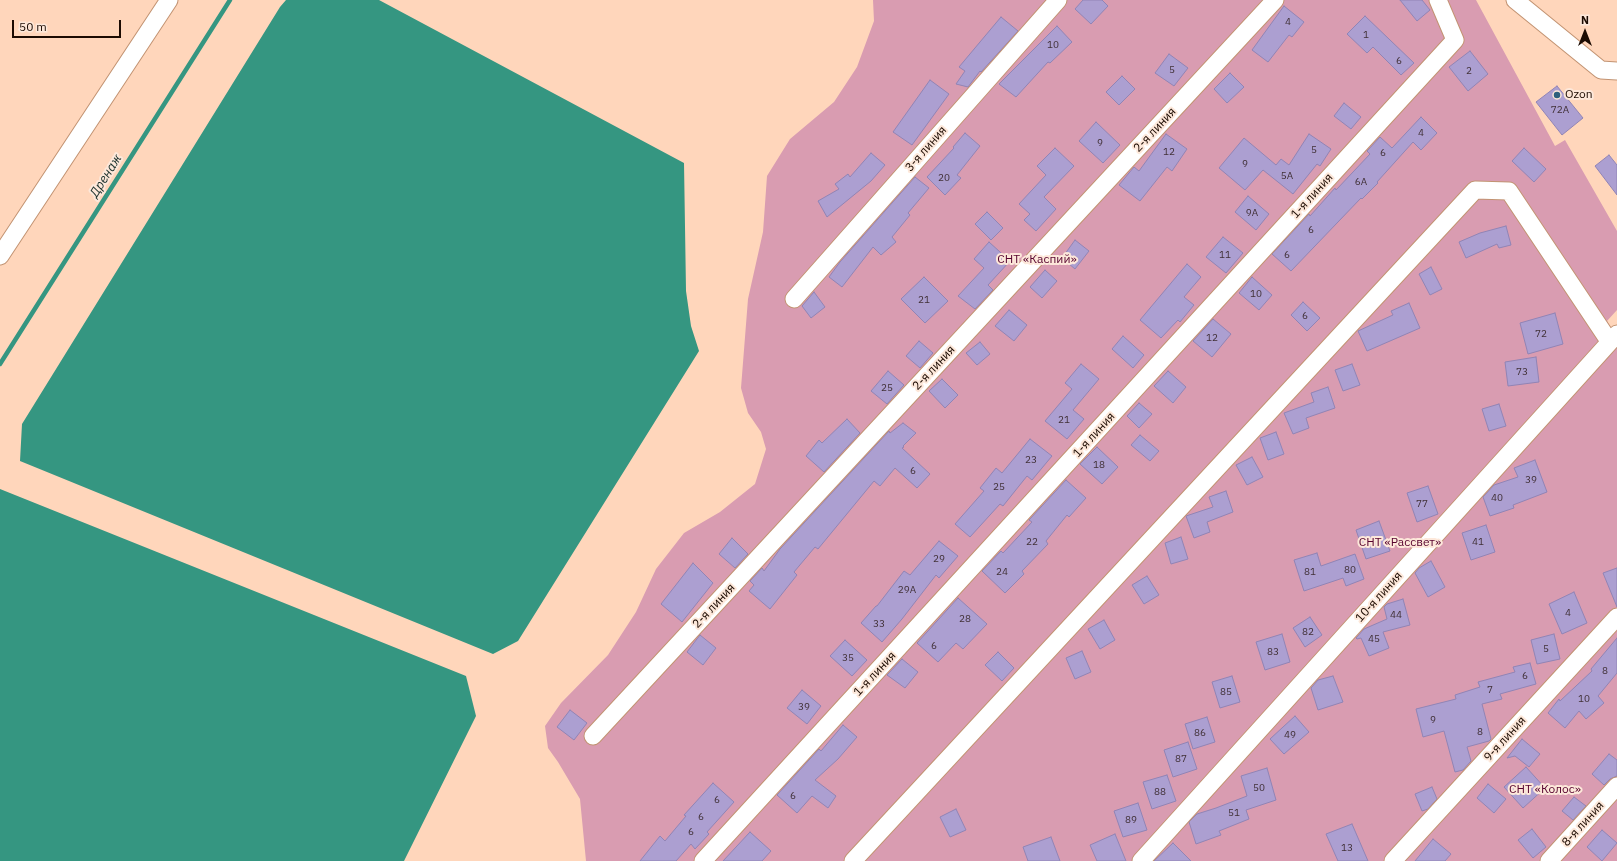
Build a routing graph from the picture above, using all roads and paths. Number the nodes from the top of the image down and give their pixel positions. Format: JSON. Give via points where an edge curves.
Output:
{"nodes":[{"id":1,"x":169,"y":0,"type":"edge"},
{"id":2,"x":1058,"y":0,"type":"edge"},
{"id":3,"x":1275,"y":0,"type":"edge"},
{"id":4,"x":1438,"y":0,"type":"edge"},
{"id":5,"x":1515,"y":0,"type":"edge"},
{"id":6,"x":1617,"y":71,"type":"edge"},
{"id":7,"x":0,"y":256,"type":"edge"},
{"id":8,"x":794,"y":299,"type":"dead end"},
{"id":9,"x":1613,"y":337,"type":"edge"},
{"id":10,"x":1617,"y":617,"type":"edge"},
{"id":11,"x":593,"y":736,"type":"dead end"},
{"id":12,"x":1617,"y":786,"type":"edge"},
{"id":13,"x":702,"y":861,"type":"edge"},
{"id":14,"x":853,"y":861,"type":"edge"},
{"id":15,"x":1141,"y":861,"type":"edge"},
{"id":16,"x":1393,"y":861,"type":"edge"},
{"id":17,"x":1549,"y":861,"type":"edge"}],
"edges":[{"from":1,"to":7,"type":"street"},
{"from":2,"to":8,"type":"street","name":"3-я линия"},
{"from":3,"to":11,"type":"street","name":"2-я линия"},
{"from":4,"to":13,"type":"street","name":"1-я линия","via":[[1455,40]]},
{"from":5,"to":6,"type":"street","via":[[1601,70]]},
{"from":9,"to":14,"type":"street","via":[[1509,191],[1475,190]]},
{"from":9,"to":15,"type":"street","name":"10-я линия"},
{"from":10,"to":16,"type":"street","name":"9-я линия"},
{"from":12,"to":17,"type":"street","name":"8-я линия"}]}
